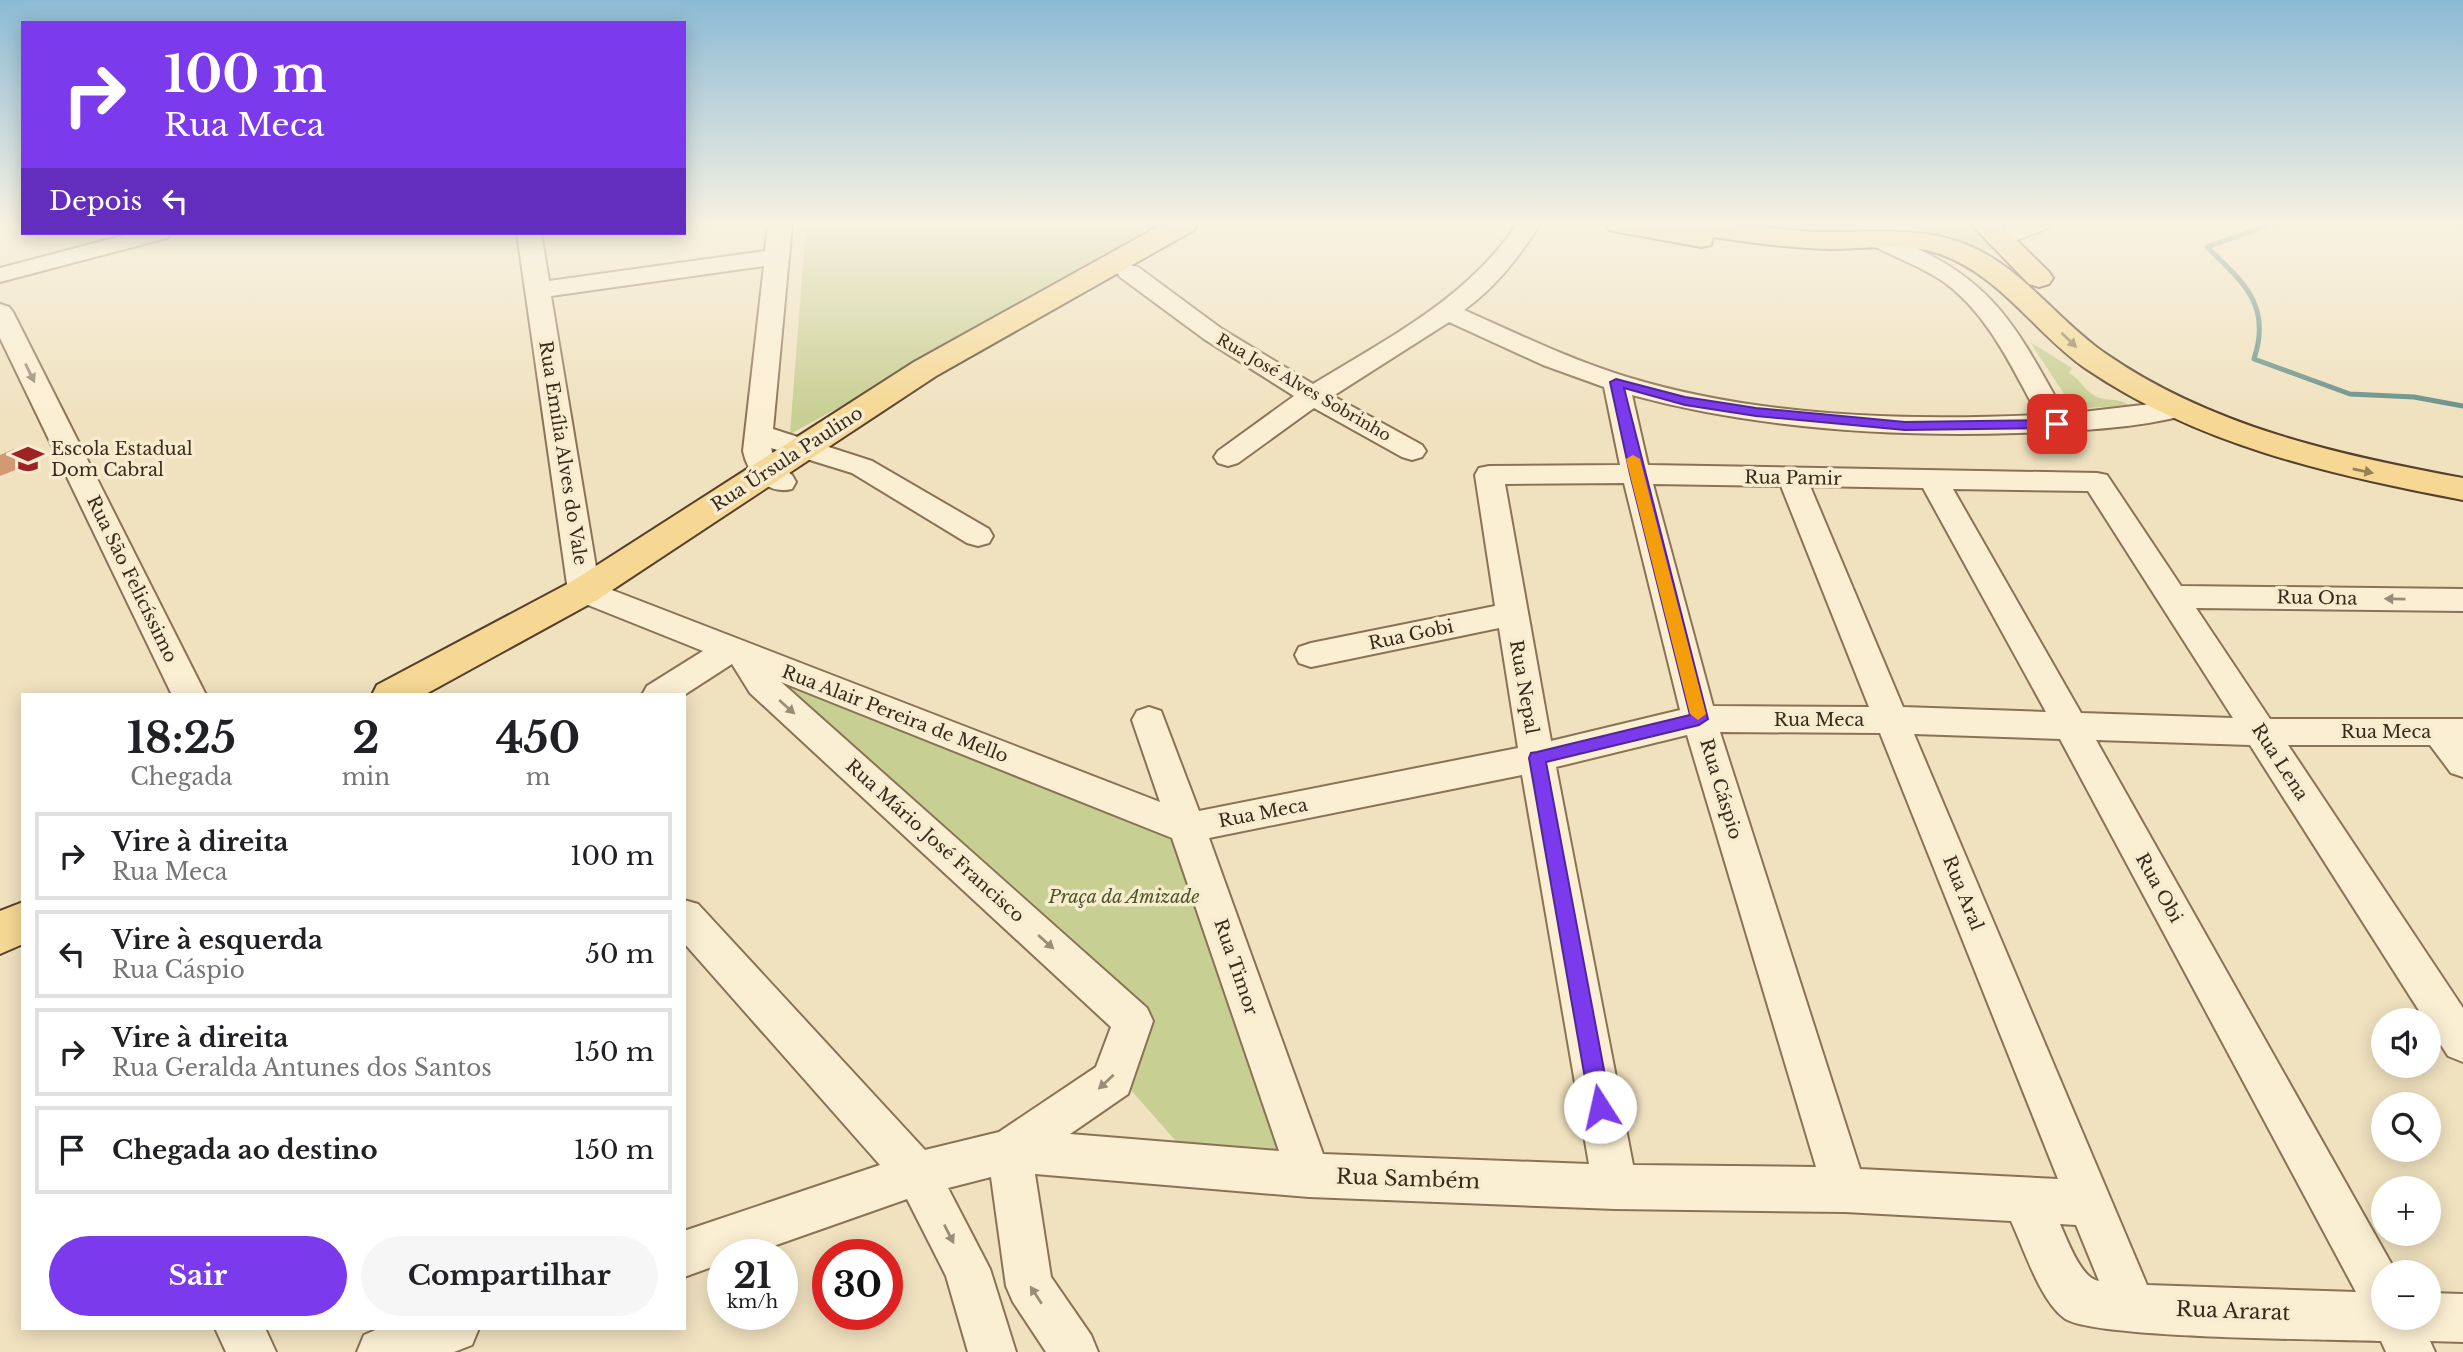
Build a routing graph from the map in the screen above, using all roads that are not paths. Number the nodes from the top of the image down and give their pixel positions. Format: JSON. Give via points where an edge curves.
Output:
{"nodes":[{"id":1,"x":560,"y":287,"type":"edge"},
{"id":2,"x":774,"y":287,"type":"edge"},
{"id":3,"x":1071,"y":287,"type":"edge"},
{"id":4,"x":1100,"y":287,"type":"edge"},
{"id":5,"x":1149,"y":287,"type":"edge"},
{"id":6,"x":1476,"y":287,"type":"edge"},
{"id":7,"x":1965,"y":287,"type":"edge"},
{"id":8,"x":2014,"y":287,"type":"edge"},
{"id":9,"x":2047,"y":287,"type":"edge"},
{"id":10,"x":539,"y":290,"type":"joint"},
{"id":11,"x":0,"y":312,"type":"edge"},
{"id":12,"x":1447,"y":312,"type":"junction"},
{"id":13,"x":1616,"y":382,"type":"junction"},
{"id":14,"x":1313,"y":396,"type":"junction"},
{"id":15,"x":2177,"y":409,"type":"junction"},
{"id":16,"x":2057,"y":424,"type":"junction"},
{"id":17,"x":1412,"y":451,"type":"dead end"},
{"id":18,"x":812,"y":452,"type":"junction"},
{"id":19,"x":1228,"y":457,"type":"dead end"},
{"id":20,"x":766,"y":461,"type":"junction"},
{"id":21,"x":2463,"y":465,"type":"edge"},
{"id":22,"x":1636,"y":474,"type":"junction"},
{"id":23,"x":1489,"y":475,"type":"joint"},
{"id":24,"x":1792,"y":478,"type":"junction"},
{"id":25,"x":1933,"y":480,"type":"junction"},
{"id":26,"x":2097,"y":482,"type":"joint"},
{"id":27,"x":2463,"y":489,"type":"edge"},
{"id":28,"x":978,"y":536,"type":"dead end"},
{"id":29,"x":594,"y":595,"type":"junction"},
{"id":30,"x":2172,"y":597,"type":"junction"},
{"id":31,"x":2463,"y":600,"type":"edge"},
{"id":32,"x":1512,"y":614,"type":"junction"},
{"id":33,"x":736,"y":652,"type":"junction"},
{"id":34,"x":1311,"y":655,"type":"dead end"},
{"id":35,"x":188,"y":693,"type":"edge"},
{"id":36,"x":395,"y":693,"type":"edge"},
{"id":37,"x":436,"y":693,"type":"edge"},
{"id":38,"x":663,"y":693,"type":"edge"},
{"id":39,"x":1699,"y":719,"type":"junction"},
{"id":40,"x":1149,"y":720,"type":"dead end"},
{"id":41,"x":1893,"y":720,"type":"junction"},
{"id":42,"x":2070,"y":725,"type":"junction"},
{"id":43,"x":2260,"y":732,"type":"junction"},
{"id":44,"x":2451,"y":733,"type":"edge"},
{"id":45,"x":1537,"y":758,"type":"junction"},
{"id":46,"x":2463,"y":763,"type":"edge"},
{"id":47,"x":1187,"y":828,"type":"junction"},
{"id":48,"x":686,"y":918,"type":"edge"},
{"id":49,"x":2463,"y":1043,"type":"edge"},
{"id":50,"x":1009,"y":1151,"type":"junction"},
{"id":51,"x":917,"y":1174,"type":"junction"},
{"id":52,"x":1309,"y":1175,"type":"junction"},
{"id":53,"x":1615,"y":1187,"type":"junction"},
{"id":54,"x":1844,"y":1189,"type":"junction"},
{"id":55,"x":2024,"y":1199,"type":"junction"},
{"id":56,"x":2089,"y":1203,"type":"junction"},
{"id":57,"x":686,"y":1253,"type":"edge"},
{"id":58,"x":2371,"y":1273,"type":"edge"},
{"id":59,"x":2133,"y":1308,"type":"junction"},
{"id":60,"x":2371,"y":1317,"type":"edge"},
{"id":61,"x":2441,"y":1317,"type":"edge"},
{"id":62,"x":2463,"y":1318,"type":"edge"},
{"id":63,"x":240,"y":1330,"type":"edge"},
{"id":64,"x":449,"y":1330,"type":"edge"},
{"id":65,"x":2401,"y":1330,"type":"edge"},
{"id":66,"x":252,"y":1352,"type":"edge"},
{"id":67,"x":381,"y":1352,"type":"edge"},
{"id":68,"x":992,"y":1352,"type":"edge"},
{"id":69,"x":1074,"y":1352,"type":"edge"},
{"id":70,"x":2411,"y":1352,"type":"edge"}],
"edges":[{"from":1,"to":10,"type":"street"},
{"from":2,"to":20,"type":"street"},
{"from":3,"to":18,"type":"main road","name":"Rua Úrsula Paulino","via":[[925,369]]},
{"from":4,"to":18,"type":"main road","name":"Rua Úrsula Paulino","via":[[993,344]]},
{"from":5,"to":14,"type":"street","name":"Rua José Alves Sobrinho","via":[[1213,334]]},
{"from":6,"to":12,"type":"street"},
{"from":7,"to":16,"type":"street","via":[[1996,321]]},
{"from":8,"to":15,"type":"main road","one_way":true,"via":[[2080,351]]},
{"from":9,"to":21,"type":"main road","via":[[2113,348],[2209,401],[2308,438]]},
{"from":10,"to":29,"type":"street","name":"Rua Emília Alves do Vale"},
{"from":11,"to":35,"type":"street","name":"Rua São Felicíssimo","one_way":true},
{"from":12,"to":13,"type":"street"},
{"from":12,"to":14,"type":"street"},
{"from":13,"to":16,"type":"street","via":[[1685,401],[1756,412],[1825,410],[1905,426]]},
{"from":13,"to":22,"type":"street","name":"Rua Cáspio"},
{"from":14,"to":17,"type":"street","name":"Rua José Alves Sobrinho"},
{"from":14,"to":19,"type":"street"},
{"from":15,"to":16,"type":"street"},
{"from":15,"to":27,"type":"main road","one_way":true,"via":[[2283,450],[2357,470]]},
{"from":18,"to":20,"type":"main road","name":"Rua Úrsula Paulino"},
{"from":18,"to":20,"type":"street"},
{"from":18,"to":28,"type":"street","via":[[862,467]]},
{"from":20,"to":29,"type":"main road","name":"Rua Úrsula Paulino"},
{"from":20,"to":29,"type":"main road","name":"Rua Úrsula Paulino","via":[[729,498]]},
{"from":22,"to":23,"type":"street","name":"Rua Pamir"},
{"from":22,"to":24,"type":"street","name":"Rua Pamir"},
{"from":22,"to":39,"type":"street","name":"Rua Cáspio"},
{"from":23,"to":32,"type":"street","name":"Rua Nepal"},
{"from":24,"to":25,"type":"street","name":"Rua Pamir"},
{"from":24,"to":41,"type":"street","name":"Rua Aral"},
{"from":25,"to":26,"type":"street","name":"Rua Pamir"},
{"from":25,"to":42,"type":"street","name":"Rua Obi"},
{"from":26,"to":30,"type":"street","name":"Rua Lena"},
{"from":29,"to":33,"type":"street","name":"Rua Alair Pereira de Mello"},
{"from":29,"to":36,"type":"main road","name":"Rua Úrsula Paulino"},
{"from":29,"to":37,"type":"main road","name":"Rua Úrsula Paulino"},
{"from":31,"to":30,"type":"street","name":"Rua Ona","one_way":true},
{"from":30,"to":43,"type":"street","name":"Rua Lena"},
{"from":32,"to":34,"type":"street","name":"Rua Gobi"},
{"from":32,"to":45,"type":"street","name":"Rua Nepal"},
{"from":33,"to":38,"type":"street"},
{"from":33,"to":47,"type":"street","name":"Rua Alair Pereira de Mello"},
{"from":33,"to":50,"type":"street","name":"Rua Mário José Francisco","one_way":true,"via":[[762,684],[1133,1021],[1113,1080]]},
{"from":39,"to":41,"type":"street","name":"Rua Meca"},
{"from":39,"to":45,"type":"street","name":"Rua Meca"},
{"from":39,"to":54,"type":"street","name":"Rua Cáspio"},
{"from":40,"to":47,"type":"street","name":"Rua Timor"},
{"from":41,"to":42,"type":"street","name":"Rua Meca"},
{"from":41,"to":56,"type":"street","name":"Rua Aral"},
{"from":42,"to":43,"type":"street","name":"Rua Meca"},
{"from":42,"to":58,"type":"street","name":"Rua Obi"},
{"from":43,"to":44,"type":"street","name":"Rua Meca"},
{"from":43,"to":49,"type":"street","name":"Rua Lena"},
{"from":44,"to":46,"type":"street"},
{"from":45,"to":47,"type":"street","name":"Rua Meca"},
{"from":45,"to":53,"type":"street","name":"Rua Nepal"},
{"from":47,"to":52,"type":"street","name":"Rua Timor"},
{"from":48,"to":51,"type":"street"},
{"from":50,"to":51,"type":"street"},
{"from":50,"to":52,"type":"street","name":"Rua Sambém"},
{"from":69,"to":50,"type":"street","one_way":true,"via":[[1030,1286]]},
{"from":51,"to":57,"type":"street"},
{"from":51,"to":68,"type":"street","one_way":true,"via":[[967,1269]]},
{"from":52,"to":53,"type":"street","name":"Rua Sambém"},
{"from":53,"to":54,"type":"street","name":"Rua Sambém"},
{"from":54,"to":55,"type":"street","name":"Rua Sambém"},
{"from":55,"to":56,"type":"street","name":"Rua Sambém"},
{"from":55,"to":59,"type":"street","name":"Rua Ararat","via":[[2067,1288],[2082,1303]]},
{"from":56,"to":59,"type":"street","name":"Rua Aral"},
{"from":59,"to":60,"type":"street","name":"Rua Ararat"},
{"from":61,"to":62,"type":"street"},
{"from":63,"to":66,"type":"street"},
{"from":64,"to":67,"type":"street"},
{"from":65,"to":70,"type":"street"}]}
